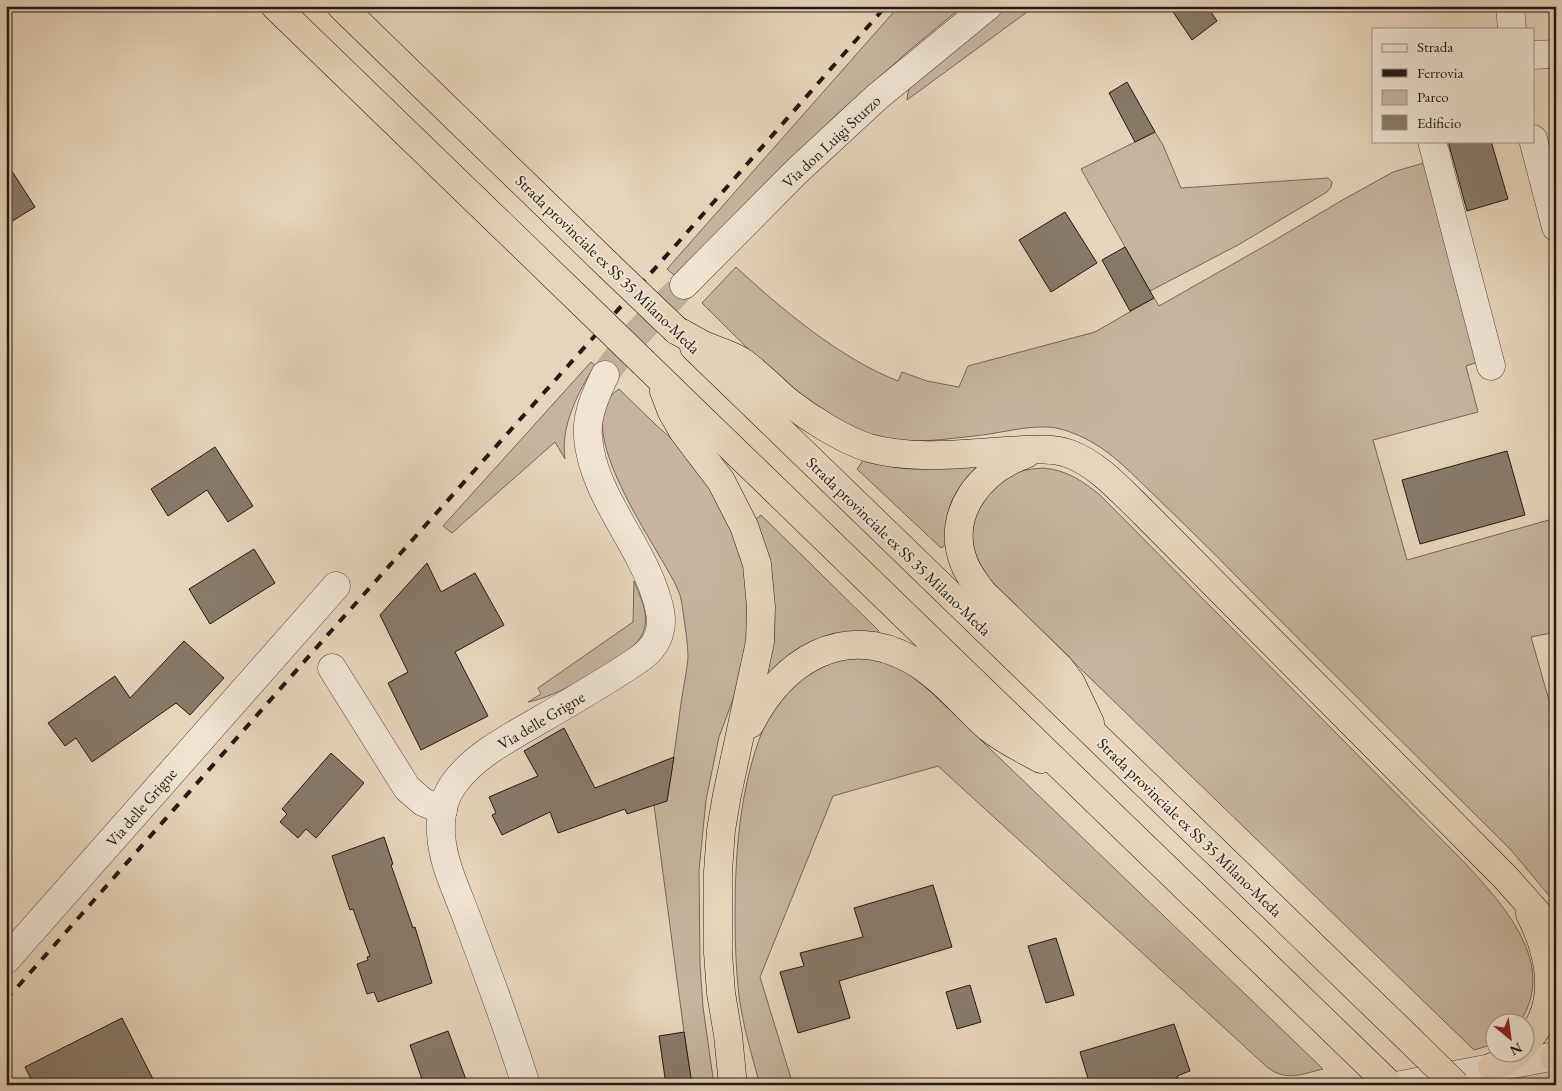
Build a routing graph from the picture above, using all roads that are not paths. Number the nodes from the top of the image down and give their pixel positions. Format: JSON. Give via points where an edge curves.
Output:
{"nodes":[{"id":1,"x":275,"y":6,"type":"edge"},
{"id":2,"x":342,"y":6,"type":"edge"},
{"id":3,"x":988,"y":6,"type":"edge"},
{"id":4,"x":1510,"y":6,"type":"edge"},
{"id":5,"x":1512,"y":28,"type":"edge"},
{"id":6,"x":1556,"y":54,"type":"edge"},
{"id":7,"x":1534,"y":55,"type":"edge"},
{"id":8,"x":1432,"y":142,"type":"edge"},
{"id":9,"x":1534,"y":142,"type":"edge"},
{"id":10,"x":1556,"y":227,"type":"edge"},
{"id":11,"x":684,"y":285,"type":"tunnel mouth"},
{"id":12,"x":676,"y":330,"type":"junction"},
{"id":13,"x":644,"y":363,"type":"junction"},
{"id":14,"x":1491,"y":366,"type":"dead end"},
{"id":15,"x":606,"y":375,"type":"tunnel mouth"},
{"id":16,"x":1050,"y":450,"type":"junction"},
{"id":17,"x":336,"y":586,"type":"dead end"},
{"id":18,"x":332,"y":668,"type":"dead end"},
{"id":19,"x":1105,"y":745,"type":"junction"},
{"id":20,"x":733,"y":762,"type":"junction"},
{"id":21,"x":1076,"y":780,"type":"junction"},
{"id":22,"x":443,"y":810,"type":"junction"},
{"id":23,"x":1506,"y":878,"type":"junction"},
{"id":24,"x":1556,"y":934,"type":"edge"},
{"id":25,"x":6,"y":960,"type":"edge"},
{"id":26,"x":1552,"y":999,"type":"edge"},
{"id":27,"x":1534,"y":1031,"type":"edge"},
{"id":28,"x":728,"y":1035,"type":"junction"},
{"id":29,"x":1555,"y":1056,"type":"edge"},
{"id":30,"x":1499,"y":1064,"type":"edge"},
{"id":31,"x":1492,"y":1067,"type":"junction"},
{"id":32,"x":526,"y":1085,"type":"edge"},
{"id":33,"x":733,"y":1085,"type":"edge"},
{"id":34,"x":745,"y":1085,"type":"edge"},
{"id":35,"x":1390,"y":1085,"type":"edge"},
{"id":36,"x":1401,"y":1085,"type":"edge"},
{"id":37,"x":1456,"y":1085,"type":"edge"}],
"edges":[{"from":1,"to":13,"type":"highway","bridge":true},
{"from":2,"to":12,"type":"highway","name":"Strada provinciale ex SS 35 Milano-Meda","bridge":true},
{"from":3,"to":11,"type":"street","name":"Via don Luigi Sturzo","via":[[797,171]]},
{"from":4,"to":5,"type":"street"},
{"from":6,"to":7,"type":"street"},
{"from":8,"to":14,"type":"street"},
{"from":9,"to":10,"type":"street"},
{"from":12,"to":16,"type":"highway","via":[[739,360],[804,414],[869,448],[941,454]]},
{"from":12,"to":19,"type":"highway","name":"Strada provinciale ex SS 35 Milano-Meda"},
{"from":13,"to":20,"type":"highway","via":[[664,391],[683,431],[721,481],[744,526],[756,564],[761,607],[760,642]]},
{"from":13,"to":21,"type":"highway"},
{"from":15,"to":22,"type":"street","name":"Via delle Grigne","via":[[590,412],[589,448],[602,485],[653,586],[661,618],[660,631],[654,645],[635,662],[503,741],[472,765],[456,781]]},
{"from":16,"to":19,"type":"highway","via":[[1031,452],[1004,463],[974,490],[961,519],[960,551],[964,564],[983,593],[1059,667],[1071,683],[1090,723]]},
{"from":16,"to":23,"type":"highway","via":[[1069,454],[1089,464],[1110,481]]},
{"from":17,"to":25,"type":"street","name":"Via delle Grigne"},
{"from":18,"to":22,"type":"street","via":[[407,788],[423,802]]},
{"from":19,"to":37,"type":"highway","name":"Strada provinciale ex SS 35 Milano-Meda","bridge":true},
{"from":20,"to":21,"type":"highway","via":[[754,716],[784,677],[818,653],[837,646],[860,645],[883,648],[911,660],[934,676],[996,733]]},
{"from":20,"to":28,"type":"highway","via":[[721,830],[717,925],[721,993]]},
{"from":21,"to":35,"type":"highway"},
{"from":22,"to":32,"type":"street","name":"Via delle Grigne","via":[[441,836],[449,871]]},
{"from":23,"to":24,"type":"highway"},
{"from":23,"to":26,"type":"highway","via":[[1539,932]]},
{"from":26,"to":27,"type":"highway"},
{"from":28,"to":33,"type":"highway"},
{"from":28,"to":34,"type":"highway"},
{"from":29,"to":31,"type":"street"},
{"from":30,"to":31,"type":"highway"},
{"from":31,"to":36,"type":"street"}]}
